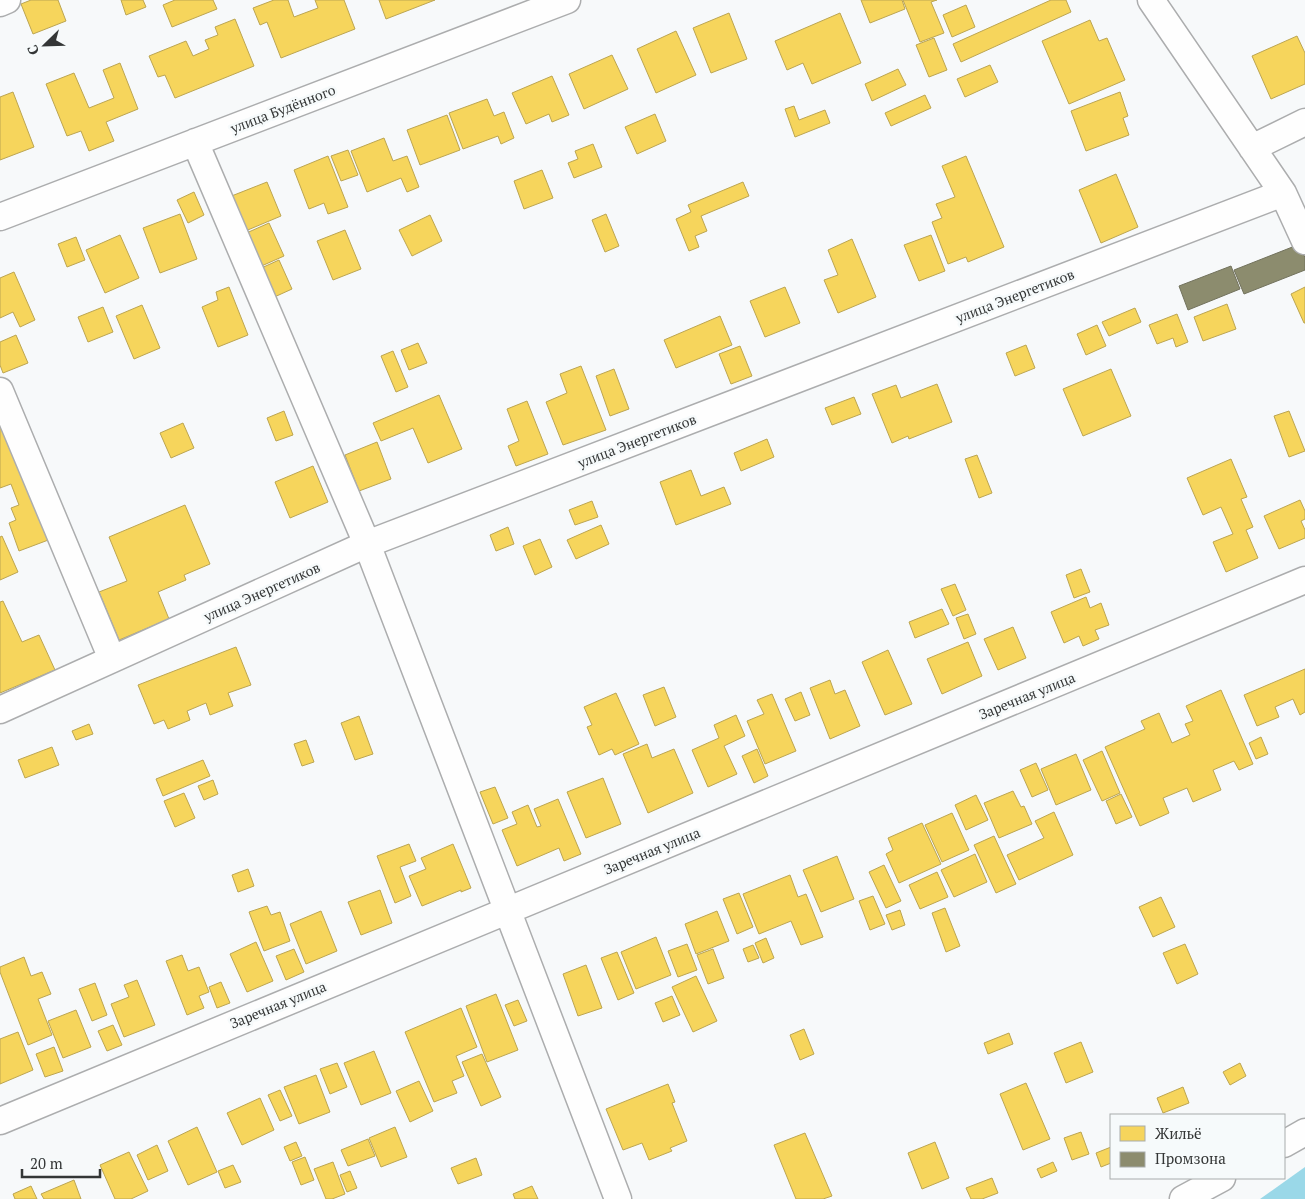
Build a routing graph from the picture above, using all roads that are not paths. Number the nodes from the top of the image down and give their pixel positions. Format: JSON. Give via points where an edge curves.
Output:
{"nodes":[{"id":1,"x":7,"y":0,"type":"edge"},
{"id":2,"x":566,"y":0,"type":"edge"},
{"id":3,"x":1151,"y":0,"type":"edge"},
{"id":4,"x":0,"y":3,"type":"edge"},
{"id":5,"x":1305,"y":122,"type":"edge"},
{"id":6,"x":195,"y":142,"type":"junction"},
{"id":7,"x":1252,"y":148,"type":"junction"},
{"id":8,"x":1283,"y":193,"type":"junction"},
{"id":9,"x":0,"y":217,"type":"edge"},
{"id":10,"x":1305,"y":241,"type":"edge"},
{"id":11,"x":0,"y":391,"type":"edge"},
{"id":12,"x":367,"y":544,"type":"junction"},
{"id":13,"x":1305,"y":580,"type":"edge"},
{"id":14,"x":112,"y":659,"type":"junction"},
{"id":15,"x":0,"y":710,"type":"edge"},
{"id":16,"x":508,"y":911,"type":"junction"},
{"id":17,"x":0,"y":1121,"type":"edge"},
{"id":18,"x":1305,"y":1132,"type":"edge"},
{"id":19,"x":1285,"y":1143,"type":"edge"},
{"id":20,"x":1220,"y":1179,"type":"edge"},
{"id":21,"x":618,"y":1199,"type":"edge"},
{"id":22,"x":1183,"y":1199,"type":"edge"}],
"edges":[{"from":1,"to":4,"type":"street"},
{"from":2,"to":6,"type":"street","name":"улица Будённого"},
{"from":3,"to":7,"type":"street"},
{"from":5,"to":7,"type":"street"},
{"from":6,"to":9,"type":"street","name":"улица Будённого"},
{"from":6,"to":12,"type":"street"},
{"from":7,"to":8,"type":"street"},
{"from":8,"to":10,"type":"street"},
{"from":8,"to":12,"type":"street","name":"улица Энергетиков"},
{"from":11,"to":14,"type":"street"},
{"from":12,"to":14,"type":"street","name":"улица Энергетиков"},
{"from":12,"to":16,"type":"street"},
{"from":13,"to":16,"type":"street","name":"Заречная улица"},
{"from":14,"to":15,"type":"street","name":"улица Энергетиков"},
{"from":16,"to":17,"type":"street","name":"Заречная улица"},
{"from":16,"to":21,"type":"street"},
{"from":18,"to":19,"type":"street"},
{"from":20,"to":22,"type":"street"}]}
